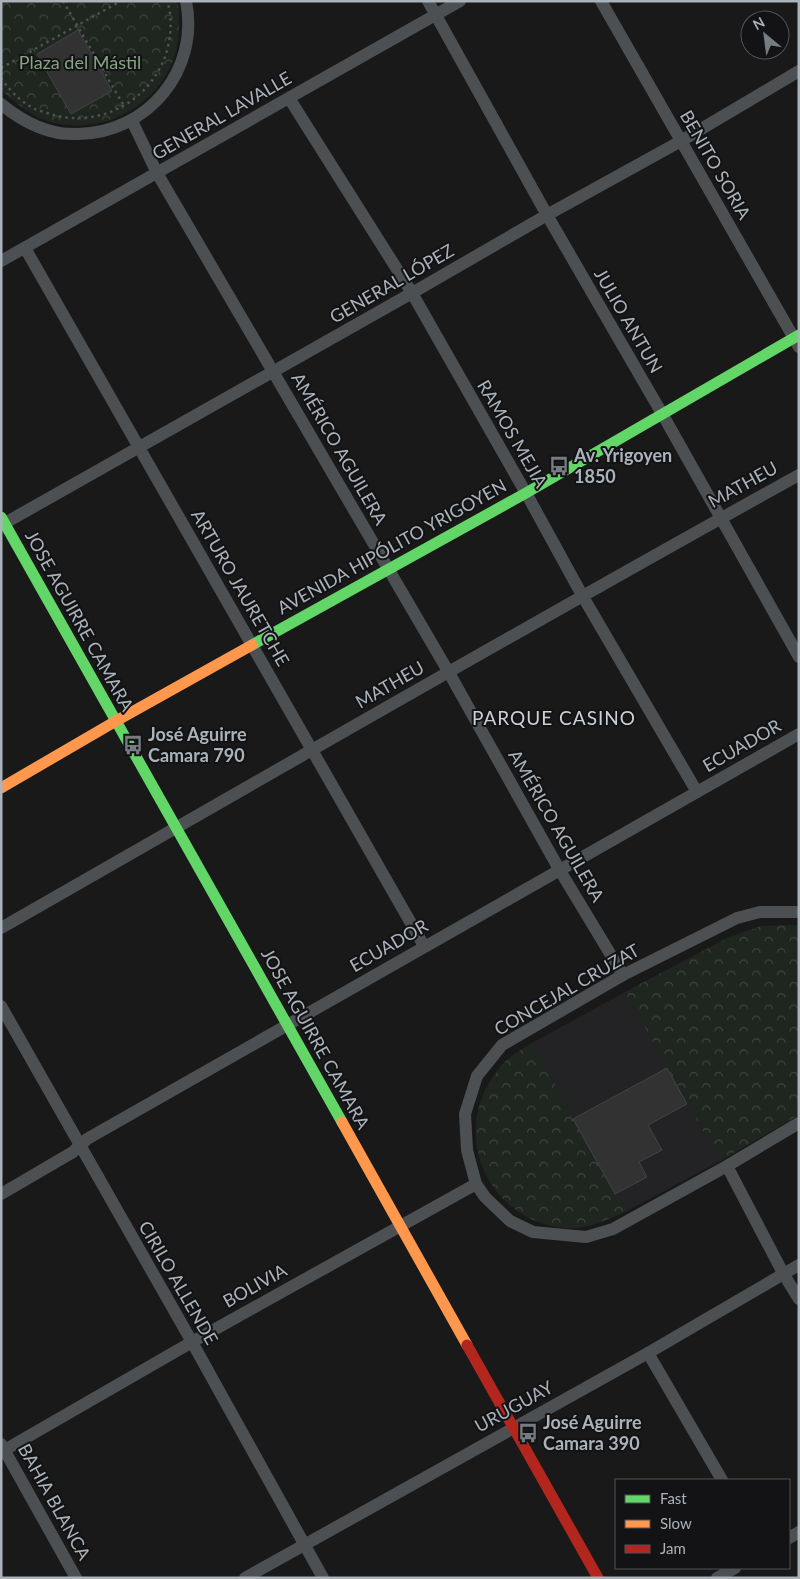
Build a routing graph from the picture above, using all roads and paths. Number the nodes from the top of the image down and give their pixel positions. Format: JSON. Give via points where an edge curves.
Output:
{"nodes":[{"id":1,"x":63,"y":1,"type":"edge"},
{"id":2,"x":121,"y":1,"type":"edge"},
{"id":3,"x":167,"y":1,"type":"edge"},
{"id":4,"x":186,"y":1,"type":"edge"},
{"id":5,"x":428,"y":1,"type":"edge"},
{"id":6,"x":460,"y":1,"type":"edge"},
{"id":7,"x":601,"y":1,"type":"edge"},
{"id":8,"x":436,"y":15,"type":"junction"},
{"id":9,"x":78,"y":26,"type":"junction"},
{"id":10,"x":1,"y":68,"type":"edge"},
{"id":11,"x":799,"y":71,"type":"edge"},
{"id":12,"x":1,"y":78,"type":"edge"},
{"id":13,"x":289,"y":98,"type":"junction"},
{"id":14,"x":1,"y":104,"type":"edge"},
{"id":15,"x":124,"y":106,"type":"junction"},
{"id":16,"x":132,"y":121,"type":"junction"},
{"id":17,"x":681,"y":140,"type":"junction"},
{"id":18,"x":157,"y":173,"type":"junction"},
{"id":19,"x":546,"y":215,"type":"junction"},
{"id":20,"x":25,"y":248,"type":"junction"},
{"id":21,"x":1,"y":261,"type":"edge"},
{"id":22,"x":412,"y":293,"type":"junction"},
{"id":23,"x":797,"y":342,"type":"edge"},
{"id":24,"x":274,"y":370,"type":"junction"},
{"id":25,"x":665,"y":419,"type":"junction"},
{"id":26,"x":139,"y":446,"type":"junction"},
{"id":27,"x":799,"y":475,"type":"edge"},
{"id":28,"x":528,"y":497,"type":"junction"},
{"id":29,"x":720,"y":518,"type":"junction"},
{"id":30,"x":2,"y":522,"type":"edge"},
{"id":31,"x":393,"y":578,"type":"junction"},
{"id":32,"x":582,"y":595,"type":"junction"},
{"id":33,"x":255,"y":649,"type":"junction"},
{"id":34,"x":799,"y":657,"type":"edge"},
{"id":35,"x":448,"y":671,"type":"junction"},
{"id":36,"x":118,"y":726,"type":"junction"},
{"id":37,"x":799,"y":734,"type":"edge"},
{"id":38,"x":313,"y":751,"type":"junction"},
{"id":39,"x":1,"y":788,"type":"edge"},
{"id":40,"x":696,"y":792,"type":"junction"},
{"id":41,"x":1,"y":799,"type":"edge"},
{"id":42,"x":177,"y":828,"type":"junction"},
{"id":43,"x":559,"y":869,"type":"junction"},
{"id":44,"x":799,"y":912,"type":"edge"},
{"id":45,"x":1,"y":928,"type":"edge"},
{"id":46,"x":424,"y":946,"type":"junction"},
{"id":47,"x":623,"y":975,"type":"junction"},
{"id":48,"x":1,"y":1006,"type":"edge"},
{"id":49,"x":288,"y":1025,"type":"junction"},
{"id":50,"x":799,"y":1123,"type":"edge"},
{"id":51,"x":80,"y":1146,"type":"junction"},
{"id":52,"x":727,"y":1166,"type":"junction"},
{"id":53,"x":476,"y":1184,"type":"junction"},
{"id":54,"x":1,"y":1194,"type":"edge"},
{"id":55,"x":399,"y":1226,"type":"junction"},
{"id":56,"x":799,"y":1265,"type":"edge"},
{"id":57,"x":783,"y":1273,"type":"junction"},
{"id":58,"x":799,"y":1299,"type":"edge"},
{"id":59,"x":192,"y":1342,"type":"junction"},
{"id":60,"x":648,"y":1353,"type":"junction"},
{"id":61,"x":513,"y":1428,"type":"junction"},
{"id":62,"x":2,"y":1448,"type":"edge"},
{"id":63,"x":721,"y":1479,"type":"edge"},
{"id":64,"x":305,"y":1546,"type":"junction"},
{"id":65,"x":733,"y":1569,"type":"edge"},
{"id":66,"x":76,"y":1578,"type":"edge"},
{"id":67,"x":245,"y":1578,"type":"edge"},
{"id":68,"x":323,"y":1578,"type":"edge"},
{"id":69,"x":598,"y":1578,"type":"edge"},
{"id":70,"x":717,"y":1578,"type":"edge"}],
"edges":[{"from":1,"to":9,"type":"path"},
{"from":2,"to":9,"type":"path"},
{"from":3,"to":15,"type":"path","via":[[171,11],[170,40],[161,68],[144,92]]},
{"from":4,"to":16,"type":"street","via":[[188,37],[179,70],[161,97]]},
{"from":5,"to":8,"type":"street","name":"JULIO ANTUN"},
{"from":6,"to":8,"type":"street","name":"GENERAL LAVALLE"},
{"from":7,"to":17,"type":"street","name":"BENITO SORIA"},
{"from":8,"to":13,"type":"street","name":"GENERAL LAVALLE"},
{"from":8,"to":19,"type":"street","name":"JULIO ANTUN"},
{"from":9,"to":10,"type":"path"},
{"from":9,"to":15,"type":"path"},
{"from":11,"to":17,"type":"street","name":"GENERAL LÓPEZ"},
{"from":12,"to":15,"type":"path","via":[[12,92],[36,109],[63,118],[92,118]]},
{"from":13,"to":18,"type":"street","name":"GENERAL LAVALLE"},
{"from":13,"to":22,"type":"street","name":"RAMOS MEJIA"},
{"from":14,"to":16,"type":"street","via":[[29,124],[60,134],[95,134]]},
{"from":15,"to":16,"type":"path"},
{"from":16,"to":18,"type":"street","name":"AMÉRICO AGUILERA"},
{"from":17,"to":19,"type":"street","name":"GENERAL LÓPEZ"},
{"from":17,"to":23,"type":"street","name":"BENITO SORIA"},
{"from":18,"to":20,"type":"street","name":"GENERAL LAVALLE"},
{"from":18,"to":24,"type":"street","name":"AMÉRICO AGUILERA"},
{"from":19,"to":22,"type":"street","name":"GENERAL LÓPEZ"},
{"from":19,"to":25,"type":"street","name":"JULIO ANTUN"},
{"from":20,"to":21,"type":"street","name":"GENERAL LAVALLE"},
{"from":20,"to":26,"type":"street","name":"ARTURO JAURETCHE"},
{"from":22,"to":24,"type":"street","name":"GENERAL LÓPEZ"},
{"from":22,"to":28,"type":"street","name":"RAMOS MEJIA"},
{"from":23,"to":25,"type":"main road","name":"AVENIDA HIPÓLITO YRIGOYEN"},
{"from":24,"to":26,"type":"street","name":"GENERAL LÓPEZ"},
{"from":24,"to":31,"type":"street","name":"AMÉRICO AGUILERA"},
{"from":25,"to":28,"type":"main road","name":"AVENIDA HIPÓLITO YRIGOYEN"},
{"from":25,"to":29,"type":"street","name":"JULIO ANTUN"},
{"from":26,"to":30,"type":"street","name":"GENERAL LÓPEZ"},
{"from":26,"to":33,"type":"street","name":"ARTURO JAURETCHE"},
{"from":27,"to":29,"type":"street","name":"MATHEU"},
{"from":28,"to":31,"type":"main road","name":"AVENIDA HIPÓLITO YRIGOYEN"},
{"from":28,"to":31,"type":"main road","name":"AVENIDA HIPÓLITO YRIGOYEN"},
{"from":28,"to":32,"type":"street","name":"RAMOS MEJIA"},
{"from":29,"to":32,"type":"street","name":"MATHEU"},
{"from":29,"to":34,"type":"street","name":"JULIO ANTUN"},
{"from":30,"to":36,"type":"main road","name":"JOSE AGUIRRE CAMARA"},
{"from":31,"to":33,"type":"main road","name":"AVENIDA HIPÓLITO YRIGOYEN"},
{"from":31,"to":33,"type":"main road","name":"AVENIDA HIPÓLITO YRIGOYEN"},
{"from":31,"to":35,"type":"street","name":"AMÉRICO AGUILERA"},
{"from":32,"to":35,"type":"street","name":"MATHEU"},
{"from":32,"to":40,"type":"street","name":"RAMOS MEJIA"},
{"from":33,"to":36,"type":"main road","name":"AVENIDA HIPÓLITO YRIGOYEN"},
{"from":33,"to":38,"type":"street","name":"ARTURO JAURETCHE"},
{"from":35,"to":38,"type":"street","name":"MATHEU"},
{"from":35,"to":43,"type":"street","name":"AMÉRICO AGUILERA"},
{"from":36,"to":39,"type":"main road","name":"AVENIDA HIPÓLITO YRIGOYEN"},
{"from":36,"to":41,"type":"main road","name":"AVENIDA HIPÓLITO YRIGOYEN"},
{"from":36,"to":42,"type":"main road","name":"JOSE AGUIRRE CAMARA"},
{"from":37,"to":40,"type":"street","name":"ECUADOR"},
{"from":38,"to":42,"type":"street","name":"MATHEU"},
{"from":38,"to":46,"type":"street","name":"ARTURO JAURETCHE"},
{"from":40,"to":43,"type":"street","name":"ECUADOR"},
{"from":42,"to":45,"type":"street","name":"MATHEU"},
{"from":42,"to":49,"type":"main road","name":"JOSE AGUIRRE CAMARA"},
{"from":43,"to":46,"type":"street","name":"ECUADOR"},
{"from":43,"to":47,"type":"street","name":"AMÉRICO AGUILERA"},
{"from":44,"to":47,"type":"street","name":"CONCEJAL CRUZAT","via":[[760,912],[737,918]]},
{"from":46,"to":49,"type":"street","name":"ECUADOR"},
{"from":47,"to":53,"type":"street","name":"CONCEJAL CRUZAT","via":[[502,1045],[477,1076],[465,1114],[467,1150]]},
{"from":48,"to":51,"type":"street","name":"CIRILO ALLENDE"},
{"from":49,"to":51,"type":"street","name":"ECUADOR","via":[[86,1139]]},
{"from":49,"to":55,"type":"main road","name":"JOSE AGUIRRE CAMARA"},
{"from":50,"to":52,"type":"street","name":"CONCEJAL CRUZAT"},
{"from":51,"to":54,"type":"street","name":"ECUADOR"},
{"from":51,"to":59,"type":"street","name":"CIRILO ALLENDE"},
{"from":52,"to":53,"type":"street","name":"CONCEJAL CRUZAT","via":[[613,1229],[586,1237],[533,1232],[510,1221]]},
{"from":52,"to":57,"type":"street"},
{"from":53,"to":55,"type":"street","name":"BOLIVIA"},
{"from":55,"to":59,"type":"street","name":"BOLIVIA"},
{"from":55,"to":61,"type":"main road","name":"JOSE AGUIRRE CAMARA"},
{"from":56,"to":57,"type":"street","name":"URUGUAY"},
{"from":57,"to":58,"type":"street"},
{"from":57,"to":60,"type":"street","name":"URUGUAY"},
{"from":59,"to":62,"type":"street","name":"BOLIVIA"},
{"from":59,"to":64,"type":"street","name":"CIRILO ALLENDE"},
{"from":60,"to":61,"type":"street","name":"URUGUAY"},
{"from":60,"to":63,"type":"street"},
{"from":61,"to":64,"type":"street","name":"URUGUAY"},
{"from":61,"to":69,"type":"main road","name":"JOSE AGUIRRE CAMARA"},
{"from":62,"to":66,"type":"street","name":"BAHIA BLANCA"},
{"from":64,"to":67,"type":"street","name":"URUGUAY"},
{"from":64,"to":68,"type":"street","name":"CIRILO ALLENDE"},
{"from":65,"to":70,"type":"street"}]}
